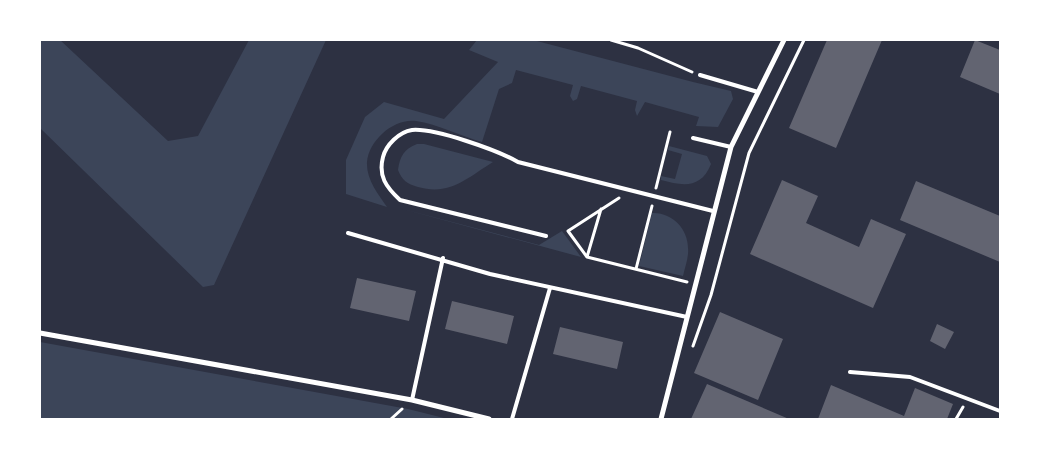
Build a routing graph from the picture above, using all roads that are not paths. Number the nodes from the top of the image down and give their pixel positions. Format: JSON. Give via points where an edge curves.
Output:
{"nodes":[{"id":1,"x":784,"y":40,"type":"edge"},
{"id":2,"x":700,"y":75,"type":"road end"},
{"id":3,"x":758,"y":92,"type":"junction"},
{"id":4,"x":693,"y":138,"type":"dead end"},
{"id":5,"x":731,"y":147,"type":"junction"},
{"id":6,"x":714,"y":211,"type":"junction"},
{"id":7,"x":348,"y":233,"type":"dead end"},
{"id":8,"x":546,"y":236,"type":"dead end"},
{"id":9,"x":443,"y":258,"type":"junction"},
{"id":10,"x":550,"y":288,"type":"junction"},
{"id":11,"x":687,"y":317,"type":"junction"},
{"id":12,"x":40,"y":333,"type":"edge"},
{"id":13,"x":850,"y":372,"type":"dead end"},
{"id":14,"x":412,"y":400,"type":"junction"},
{"id":15,"x":1000,"y":411,"type":"edge"},
{"id":16,"x":489,"y":419,"type":"edge"},
{"id":17,"x":512,"y":419,"type":"edge"},
{"id":18,"x":661,"y":419,"type":"edge"}],
"edges":[{"from":1,"to":3,"type":"street"},
{"from":2,"to":3,"type":"lane"},
{"from":3,"to":5,"type":"street"},
{"from":4,"to":5,"type":"lane"},
{"from":5,"to":6,"type":"street"},
{"from":6,"to":8,"type":"lane","via":[[518,162],[500,152],[427,131],[411,130],[396,137],[385,151],[380,168],[385,185],[400,200]]},
{"from":6,"to":11,"type":"street"},
{"from":7,"to":9,"type":"lane"},
{"from":9,"to":10,"type":"lane","via":[[490,274]]},
{"from":9,"to":14,"type":"lane"},
{"from":10,"to":11,"type":"lane"},
{"from":10,"to":17,"type":"lane"},
{"from":11,"to":18,"type":"street"},
{"from":12,"to":14,"type":"street"},
{"from":13,"to":15,"type":"lane","via":[[910,377]]},
{"from":14,"to":16,"type":"street"}]}
